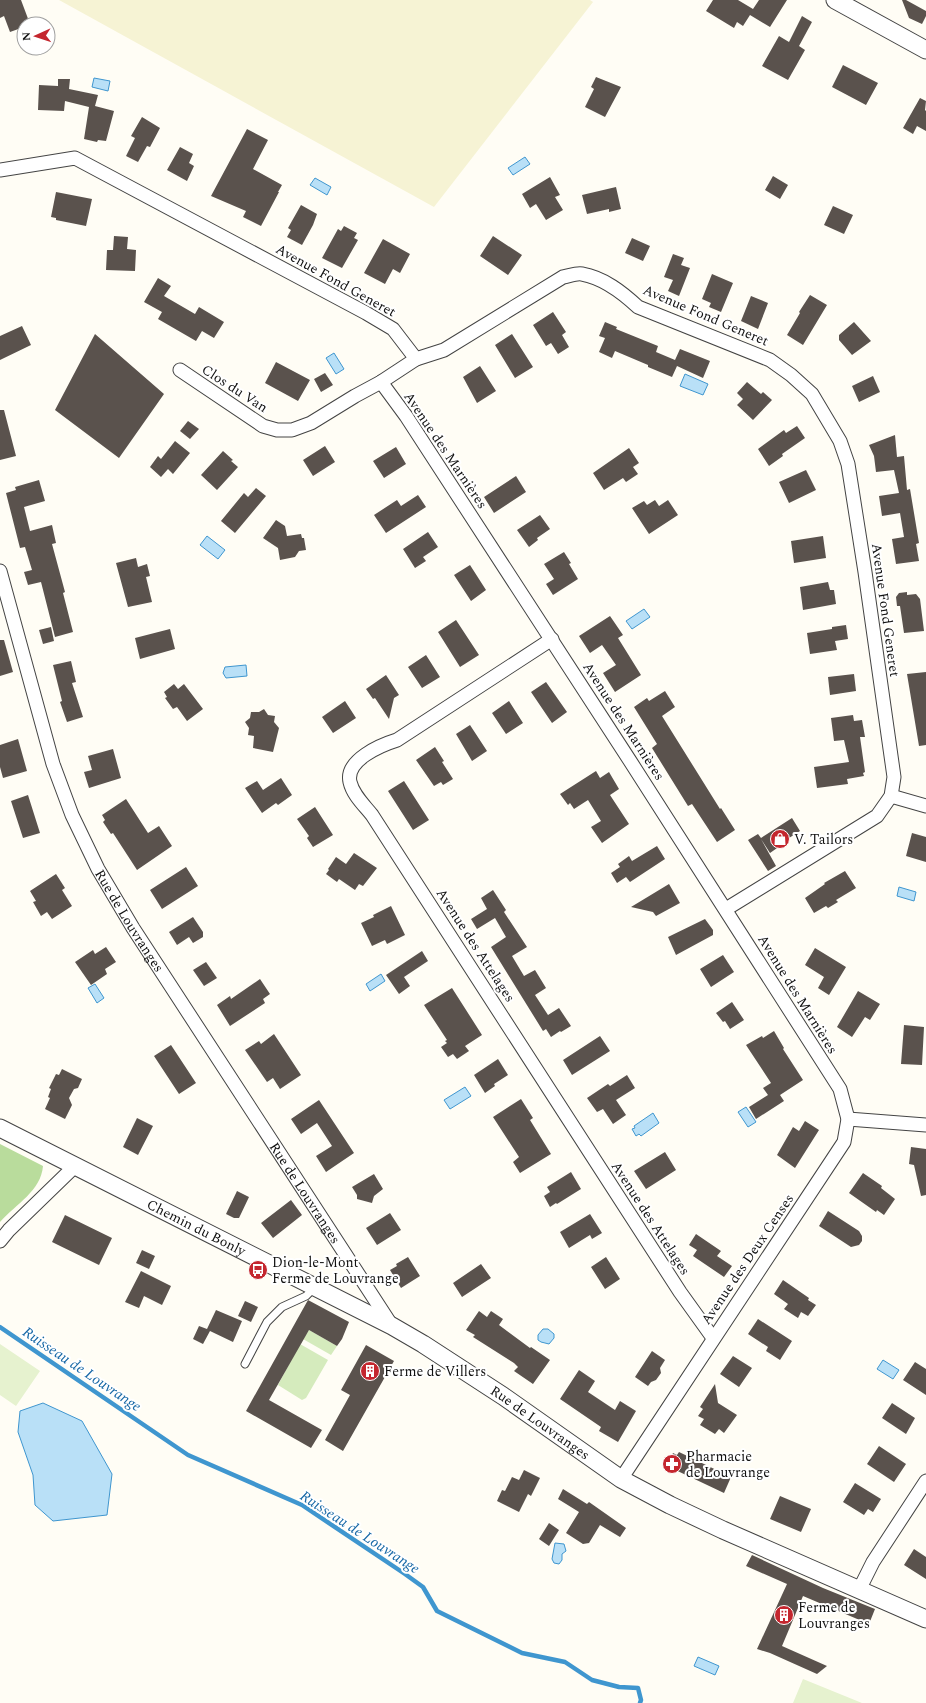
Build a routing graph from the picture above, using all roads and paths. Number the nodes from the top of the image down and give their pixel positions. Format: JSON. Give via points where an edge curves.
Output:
{"nodes":[{"id":1,"x":835,"y":0,"type":"edge"},
{"id":2,"x":926,"y":50,"type":"edge"},
{"id":3,"x":0,"y":170,"type":"edge"},
{"id":4,"x":416,"y":359,"type":"junction"},
{"id":5,"x":180,"y":370,"type":"dead end"},
{"id":6,"x":381,"y":382,"type":"junction"},
{"id":7,"x":0,"y":571,"type":"edge"},
{"id":8,"x":552,"y":639,"type":"junction"},
{"id":9,"x":891,"y":796,"type":"junction"},
{"id":10,"x":926,"y":806,"type":"edge"},
{"id":11,"x":726,"y":909,"type":"junction"},
{"id":12,"x":848,"y":1119,"type":"junction"},
{"id":13,"x":926,"y":1125,"type":"edge"},
{"id":14,"x":0,"y":1128,"type":"edge"},
{"id":15,"x":74,"y":1166,"type":"junction"},
{"id":16,"x":0,"y":1241,"type":"edge"},
{"id":17,"x":316,"y":1287,"type":"junction"},
{"id":18,"x":392,"y":1326,"type":"junction"},
{"id":19,"x":713,"y":1338,"type":"junction"},
{"id":20,"x":245,"y":1364,"type":"dead end"},
{"id":21,"x":621,"y":1479,"type":"junction"},
{"id":22,"x":926,"y":1481,"type":"edge"},
{"id":23,"x":859,"y":1590,"type":"junction"},
{"id":24,"x":926,"y":1619,"type":"edge"}],
"edges":[{"from":1,"to":2,"type":"street"},
{"from":3,"to":4,"type":"street","name":"Avenue Fond Generet","via":[[75,158],[393,329]]},
{"from":4,"to":6,"type":"street"},
{"from":4,"to":9,"type":"street","name":"Avenue Fond Generet","via":[[444,350],[563,276],[580,274],[603,281],[624,293],[638,306],[770,360],[812,394],[840,441],[848,464],[894,776]]},
{"from":5,"to":6,"type":"street","name":"Clos du Van","via":[[262,426],[278,430],[292,430],[311,423]]},
{"from":6,"to":8,"type":"street","name":"Avenue des Marnières"},
{"from":7,"to":18,"type":"street","name":"Rue de Louvranges","via":[[53,764],[72,815],[98,869],[133,928]]},
{"from":8,"to":11,"type":"street","name":"Avenue des Marnières"},
{"from":8,"to":19,"type":"street","name":"Avenue des Attelages","via":[[397,740],[373,749],[357,761],[351,772],[350,781],[357,796],[372,815],[676,1285]]},
{"from":9,"to":10,"type":"street"},
{"from":9,"to":11,"type":"street","name":"Avenue Fond Generet","via":[[877,816]]},
{"from":11,"to":12,"type":"street","name":"Avenue des Marnières","via":[[840,1090]]},
{"from":12,"to":13,"type":"street"},
{"from":12,"to":19,"type":"street","name":"Avenue des Deux Censes","via":[[844,1142]]},
{"from":14,"to":15,"type":"street","name":"Chemin du Bonly"},
{"from":15,"to":16,"type":"street"},
{"from":15,"to":17,"type":"street","name":"Chemin du Bonly"},
{"from":17,"to":18,"type":"street","name":"Chemin du Bonly"},
{"from":17,"to":20,"type":"lane","via":[[306,1296],[282,1307],[268,1322]]},
{"from":18,"to":21,"type":"street","name":"Rue de Louvranges","via":[[503,1396]]},
{"from":19,"to":21,"type":"street","name":"Avenue des Deux Censes"},
{"from":21,"to":23,"type":"street","name":"Rue de Louvranges","via":[[716,1527]]},
{"from":22,"to":23,"type":"street","via":[[873,1562]]},
{"from":23,"to":24,"type":"street","name":"Rue de Louvranges"}]}
